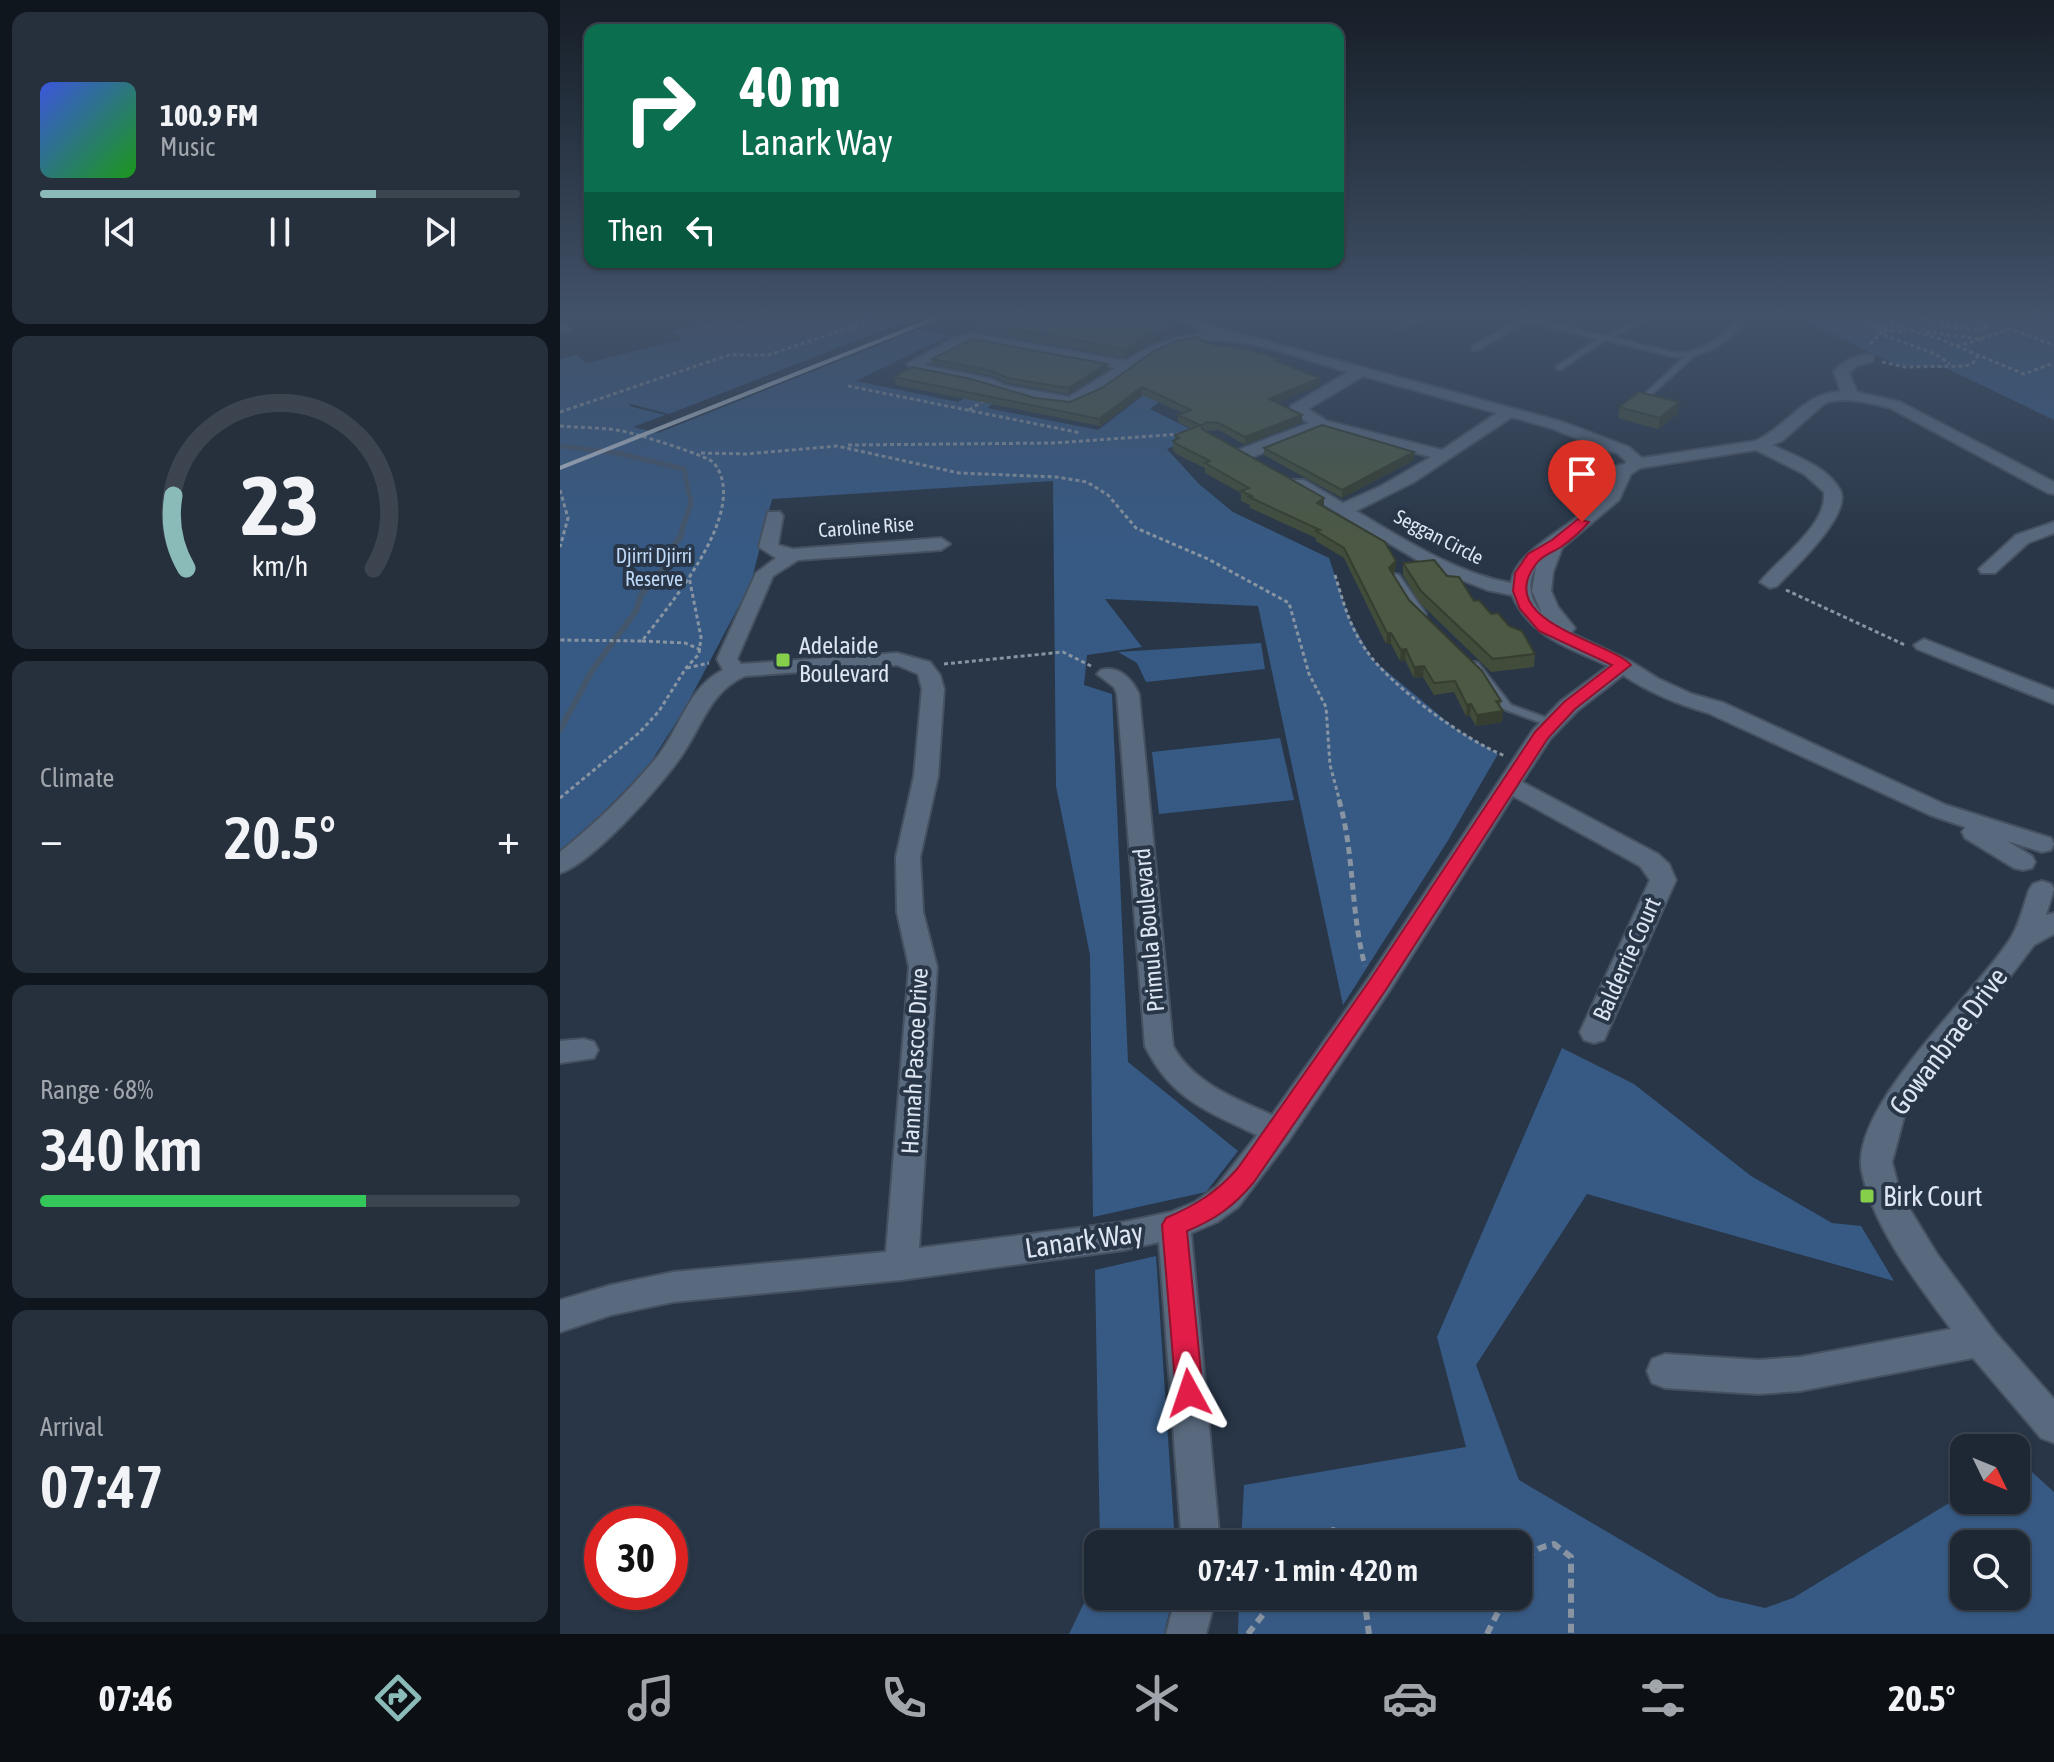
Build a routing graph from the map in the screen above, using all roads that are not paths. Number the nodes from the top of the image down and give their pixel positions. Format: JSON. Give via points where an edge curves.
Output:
{"nodes":[{"id":1,"x":1021,"y":393,"type":"edge"},
{"id":2,"x":1088,"y":393,"type":"edge"},
{"id":3,"x":1324,"y":393,"type":"edge"},
{"id":4,"x":1437,"y":393,"type":"edge"},
{"id":5,"x":1850,"y":395,"type":"joint"},
{"id":6,"x":1508,"y":413,"type":"junction"},
{"id":7,"x":1533,"y":420,"type":"junction"},
{"id":8,"x":1321,"y":424,"type":"junction"},
{"id":9,"x":1212,"y":436,"type":"edge"},
{"id":10,"x":1758,"y":445,"type":"junction"},
{"id":11,"x":1607,"y":446,"type":"junction"},
{"id":12,"x":1581,"y":449,"type":"junction"},
{"id":13,"x":1244,"y":454,"type":"junction"},
{"id":14,"x":1443,"y":455,"type":"junction"},
{"id":15,"x":1629,"y":463,"type":"junction"},
{"id":16,"x":1593,"y":473,"type":"junction"},
{"id":17,"x":2054,"y":489,"type":"edge"},
{"id":18,"x":1601,"y":506,"type":"junction"},
{"id":19,"x":1344,"y":509,"type":"junction"},
{"id":20,"x":774,"y":516,"type":"dead end"},
{"id":21,"x":2054,"y":527,"type":"edge"},
{"id":22,"x":1557,"y":543,"type":"junction"},
{"id":23,"x":941,"y":544,"type":"dead end"},
{"id":24,"x":793,"y":555,"type":"junction"},
{"id":25,"x":1988,"y":569,"type":"dead end"},
{"id":26,"x":1396,"y":577,"type":"edge"},
{"id":27,"x":1770,"y":582,"type":"road end"},
{"id":28,"x":1520,"y":591,"type":"junction"},
{"id":29,"x":1432,"y":625,"type":"edge"},
{"id":30,"x":1578,"y":643,"type":"junction"},
{"id":31,"x":1924,"y":645,"type":"road end"},
{"id":32,"x":1461,"y":652,"type":"edge"},
{"id":33,"x":1623,"y":665,"type":"junction"},
{"id":34,"x":741,"y":670,"type":"junction"},
{"id":35,"x":1108,"y":674,"type":"road end"},
{"id":36,"x":2054,"y":698,"type":"edge"},
{"id":37,"x":1551,"y":723,"type":"junction"},
{"id":38,"x":1508,"y":784,"type":"junction"},
{"id":39,"x":1938,"y":810,"type":"junction"},
{"id":40,"x":2048,"y":843,"type":"edge"},
{"id":41,"x":2023,"y":862,"type":"junction"},
{"id":42,"x":560,"y":865,"type":"edge"},
{"id":43,"x":2048,"y":894,"type":"edge"},
{"id":44,"x":2054,"y":922,"type":"edge"},
{"id":45,"x":2025,"y":938,"type":"junction"},
{"id":46,"x":1594,"y":1032,"type":"dead end"},
{"id":47,"x":1278,"y":1131,"type":"junction"},
{"id":48,"x":1174,"y":1225,"type":"junction"},
{"id":49,"x":901,"y":1265,"type":"junction"},
{"id":50,"x":560,"y":1316,"type":"edge"},
{"id":51,"x":1981,"y":1340,"type":"junction"},
{"id":52,"x":1665,"y":1371,"type":"dead end"},
{"id":53,"x":2054,"y":1425,"type":"edge"},
{"id":54,"x":1200,"y":1530,"type":"edge"},
{"id":55,"x":1192,"y":1610,"type":"edge"},
{"id":56,"x":1186,"y":1634,"type":"edge"}],
"edges":[{"from":1,"to":2,"type":"street","via":[[1069,402]]},
{"from":3,"to":8,"type":"street","via":[[1297,409]]},
{"from":4,"to":6,"type":"street"},
{"from":5,"to":10,"type":"street","via":[[1820,400],[1776,438]]},
{"from":5,"to":17,"type":"street","via":[[1895,405]]},
{"from":6,"to":7,"type":"street"},
{"from":6,"to":14,"type":"street","name":"Seggan Circle"},
{"from":7,"to":11,"type":"street"},
{"from":7,"to":12,"type":"street"},
{"from":8,"to":13,"type":"street"},
{"from":8,"to":14,"type":"street"},
{"from":9,"to":13,"type":"street","name":"Seggan Circle"},
{"from":10,"to":15,"type":"street"},
{"from":10,"to":27,"type":"street","via":[[1813,474],[1836,499],[1829,517]]},
{"from":11,"to":12,"type":"street"},
{"from":11,"to":15,"type":"street"},
{"from":12,"to":16,"type":"street","via":[[1572,455],[1574,463]]},
{"from":13,"to":19,"type":"street","name":"Seggan Circle"},
{"from":14,"to":19,"type":"street","name":"Seggan Circle"},
{"from":15,"to":16,"type":"street"},
{"from":15,"to":18,"type":"street","via":[[1613,496]]},
{"from":16,"to":18,"type":"street"},
{"from":18,"to":22,"type":"street"},
{"from":19,"to":28,"type":"street","name":"Seggan Circle","via":[[1483,584]]},
{"from":20,"to":24,"type":"street","via":[[768,547]]},
{"from":21,"to":25,"type":"street","via":[[2022,539]]},
{"from":22,"to":28,"type":"street","via":[[1533,557],[1522,573]]},
{"from":22,"to":30,"type":"street","via":[[1543,566],[1541,594]]},
{"from":23,"to":24,"type":"street","name":"Caroline Rise"},
{"from":24,"to":34,"type":"street","via":[[765,573],[727,659]]},
{"from":26,"to":29,"type":"lane"},
{"from":28,"to":30,"type":"street","via":[[1545,628]]},
{"from":30,"to":33,"type":"street"},
{"from":31,"to":36,"type":"street"},
{"from":32,"to":37,"type":"lane","via":[[1507,707]]},
{"from":33,"to":37,"type":"street","name":"Lanark Way"},
{"from":33,"to":39,"type":"street","via":[[1651,684],[1716,708]]},
{"from":34,"to":42,"type":"street","via":[[714,685],[647,784]]},
{"from":34,"to":49,"type":"street","name":"Hannah Pascoe Drive","via":[[897,659],[924,666],[932,675],[926,776],[913,827],[908,880],[923,967]]},
{"from":35,"to":47,"type":"street","name":"Primula Boulevard","via":[[1123,683],[1128,694],[1159,1046],[1175,1076]]},
{"from":37,"to":38,"type":"street","name":"Lanark Way"},
{"from":38,"to":46,"type":"street","name":"Balderrie Court","via":[[1660,870],[1663,880]]},
{"from":38,"to":47,"type":"street","name":"Lanark Way"},
{"from":39,"to":40,"type":"street"},
{"from":39,"to":41,"type":"street"},
{"from":40,"to":41,"type":"street","via":[[2026,854]]},
{"from":41,"to":43,"type":"street","via":[[2032,881]]},
{"from":43,"to":45,"type":"street","name":"Gowanbrae Drive"},
{"from":44,"to":45,"type":"street","name":"Gowanbrae Drive"},
{"from":45,"to":51,"type":"street","name":"Gowanbrae Drive","via":[[1891,1111],[1876,1167],[1883,1195]]},
{"from":47,"to":48,"type":"street","name":"Lanark Way","via":[[1227,1197]]},
{"from":48,"to":49,"type":"street","name":"Lanark Way"},
{"from":48,"to":54,"type":"street"},
{"from":49,"to":50,"type":"street","name":"Lanark Way","via":[[673,1287]]},
{"from":51,"to":52,"type":"street","via":[[1800,1374]]},
{"from":51,"to":53,"type":"street","name":"Gowanbrae Drive"},
{"from":55,"to":56,"type":"street"}]}
